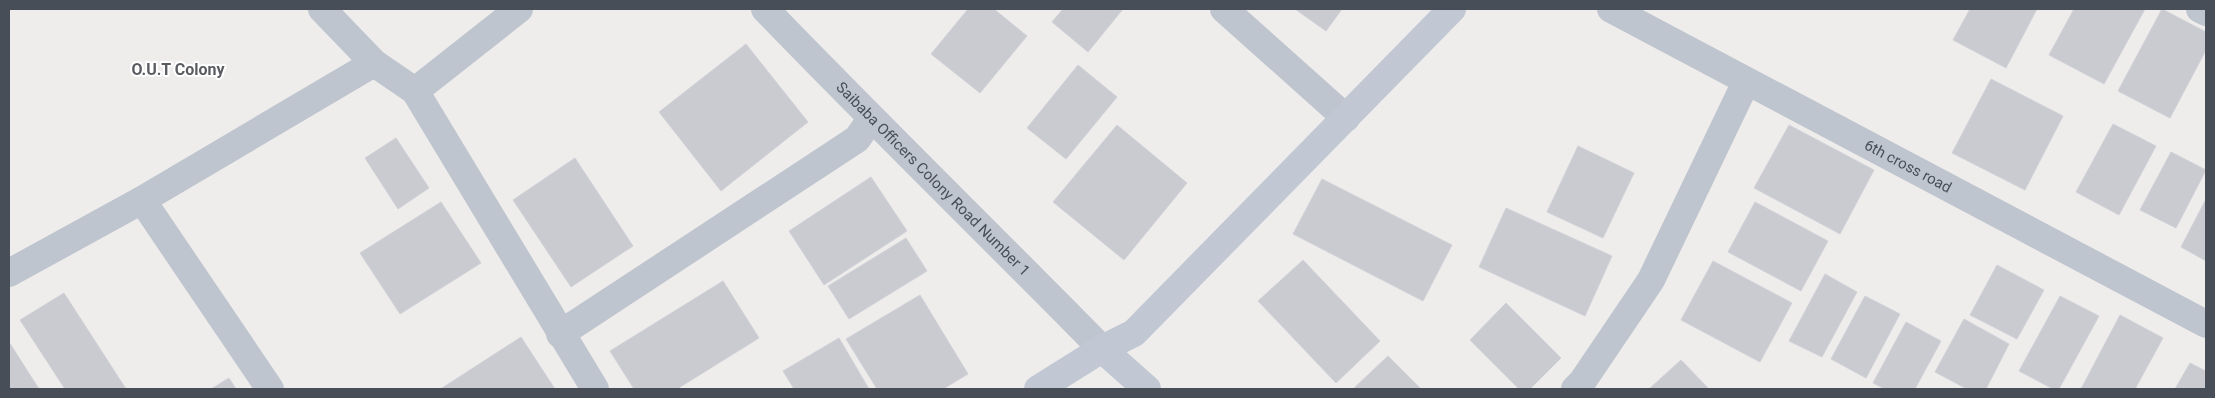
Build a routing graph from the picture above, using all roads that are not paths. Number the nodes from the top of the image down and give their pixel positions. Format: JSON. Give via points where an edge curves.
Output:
{"nodes":[{"id":1,"x":322,"y":9,"type":"edge"},
{"id":2,"x":518,"y":9,"type":"edge"},
{"id":3,"x":765,"y":9,"type":"edge"},
{"id":4,"x":1224,"y":9,"type":"edge"},
{"id":5,"x":1452,"y":9,"type":"edge"},
{"id":6,"x":1611,"y":9,"type":"edge"},
{"id":7,"x":2200,"y":9,"type":"edge"},
{"id":8,"x":2206,"y":12,"type":"edge"},
{"id":9,"x":374,"y":63,"type":"junction"},
{"id":10,"x":1746,"y":82,"type":"junction"},
{"id":11,"x":415,"y":91,"type":"junction"},
{"id":12,"x":1346,"y":118,"type":"junction"},
{"id":13,"x":871,"y":119,"type":"junction"},
{"id":14,"x":142,"y":200,"type":"junction"},
{"id":15,"x":9,"y":273,"type":"edge"},
{"id":16,"x":2206,"y":324,"type":"edge"},
{"id":17,"x":560,"y":334,"type":"junction"},
{"id":18,"x":1102,"y":349,"type":"junction"},
{"id":19,"x":270,"y":389,"type":"edge"},
{"id":20,"x":595,"y":389,"type":"edge"},
{"id":21,"x":1038,"y":389,"type":"edge"},
{"id":22,"x":1147,"y":389,"type":"edge"},
{"id":23,"x":1574,"y":389,"type":"edge"}],
"edges":[{"from":1,"to":9,"type":"street"},
{"from":2,"to":11,"type":"street"},
{"from":3,"to":13,"type":"street","name":"Saibaba Officers Colony Road Number 1"},
{"from":4,"to":12,"type":"street"},
{"from":5,"to":12,"type":"street"},
{"from":6,"to":10,"type":"street","name":"6th cross road"},
{"from":7,"to":8,"type":"street"},
{"from":9,"to":11,"type":"street"},
{"from":9,"to":14,"type":"street"},
{"from":10,"to":16,"type":"street","name":"6th cross road"},
{"from":10,"to":23,"type":"street","via":[[1651,280]]},
{"from":11,"to":17,"type":"street"},
{"from":12,"to":18,"type":"street","via":[[1134,333]]},
{"from":13,"to":17,"type":"street","via":[[857,140]]},
{"from":13,"to":18,"type":"street","name":"Saibaba Officers Colony Road Number 1"},
{"from":14,"to":15,"type":"street"},
{"from":14,"to":19,"type":"street"},
{"from":17,"to":20,"type":"street"},
{"from":18,"to":21,"type":"street"},
{"from":18,"to":22,"type":"street"}]}
